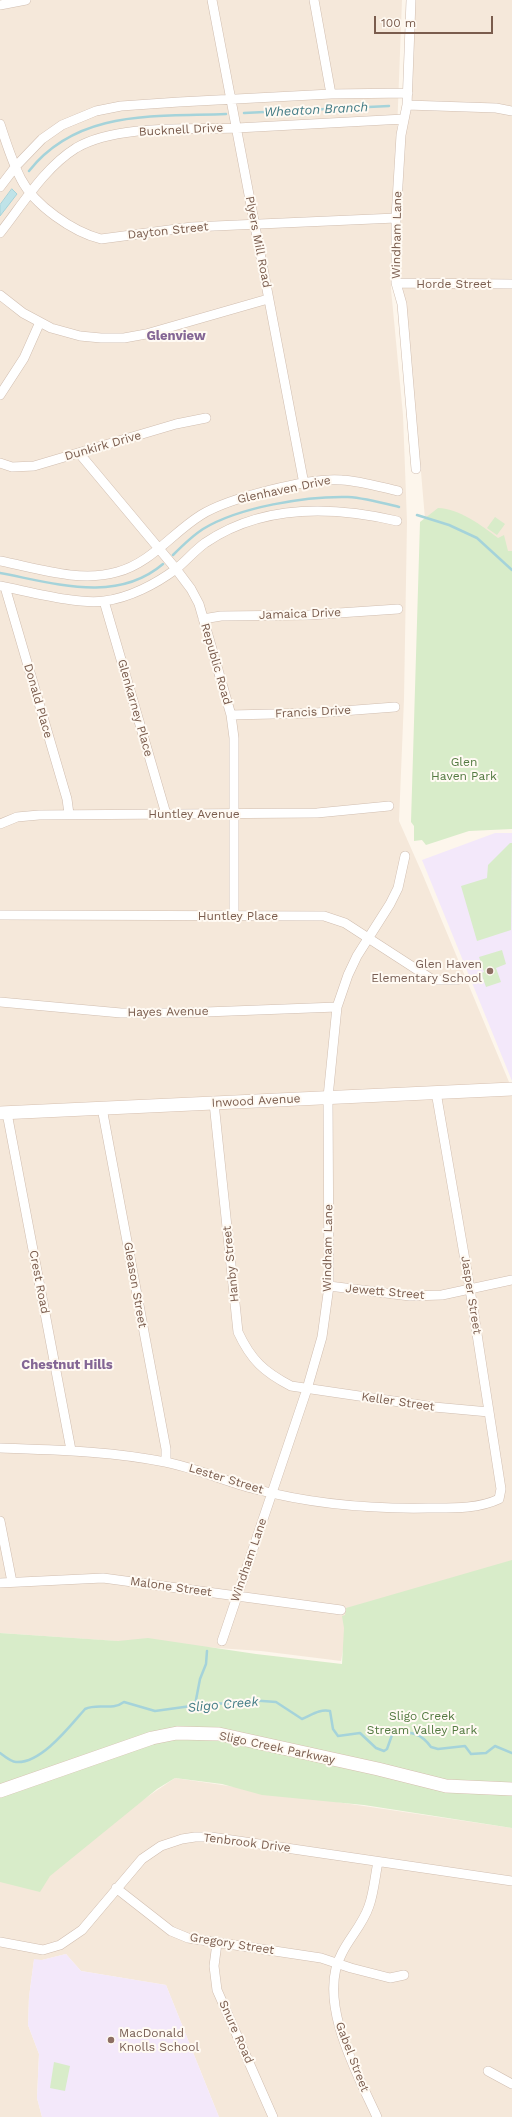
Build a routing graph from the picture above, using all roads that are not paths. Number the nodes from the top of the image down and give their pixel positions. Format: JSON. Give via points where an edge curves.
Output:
{"nodes":[{"id":1,"x":26,"y":0,"type":"edge"},
{"id":2,"x":212,"y":0,"type":"edge"},
{"id":3,"x":314,"y":0,"type":"edge"},
{"id":4,"x":411,"y":0,"type":"edge"},
{"id":5,"x":0,"y":5,"type":"edge"},
{"id":6,"x":408,"y":93,"type":"junction"},
{"id":7,"x":332,"y":94,"type":"junction"},
{"id":8,"x":231,"y":100,"type":"junction"},
{"id":9,"x":407,"y":105,"type":"junction"},
{"id":10,"x":512,"y":111,"type":"edge"},
{"id":11,"x":404,"y":119,"type":"junction"},
{"id":12,"x":0,"y":124,"type":"edge"},
{"id":13,"x":236,"y":128,"type":"junction"},
{"id":14,"x":16,"y":166,"type":"junction"},
{"id":15,"x":0,"y":187,"type":"edge"},
{"id":16,"x":30,"y":193,"type":"junction"},
{"id":17,"x":396,"y":218,"type":"junction"},
{"id":18,"x":254,"y":223,"type":"junction"},
{"id":19,"x":0,"y":233,"type":"edge"},
{"id":20,"x":396,"y":283,"type":"junction"},
{"id":21,"x":512,"y":284,"type":"edge"},
{"id":22,"x":0,"y":295,"type":"edge"},
{"id":23,"x":268,"y":299,"type":"junction"},
{"id":24,"x":40,"y":322,"type":"junction"},
{"id":25,"x":0,"y":395,"type":"edge"},
{"id":26,"x":206,"y":418,"type":"dead end"},
{"id":27,"x":79,"y":453,"type":"junction"},
{"id":28,"x":0,"y":463,"type":"edge"},
{"id":29,"x":416,"y":469,"type":"dead end"},
{"id":30,"x":304,"y":484,"type":"junction"},
{"id":31,"x":398,"y":492,"type":"dead end"},
{"id":32,"x":397,"y":521,"type":"dead end"},
{"id":33,"x":159,"y":548,"type":"junction"},
{"id":34,"x":0,"y":561,"type":"edge"},
{"id":35,"x":176,"y":569,"type":"junction"},
{"id":36,"x":2,"y":587,"type":"edge"},
{"id":37,"x":104,"y":601,"type":"junction"},
{"id":38,"x":398,"y":609,"type":"dead end"},
{"id":39,"x":203,"y":619,"type":"junction"},
{"id":40,"x":395,"y":707,"type":"dead end"},
{"id":41,"x":231,"y":715,"type":"junction"},
{"id":42,"x":389,"y":806,"type":"dead end"},
{"id":43,"x":68,"y":814,"type":"junction"},
{"id":44,"x":166,"y":814,"type":"junction"},
{"id":45,"x":234,"y":814,"type":"junction"},
{"id":46,"x":0,"y":824,"type":"edge"},
{"id":47,"x":405,"y":856,"type":"dead end"},
{"id":48,"x":0,"y":916,"type":"edge"},
{"id":49,"x":234,"y":916,"type":"junction"},
{"id":50,"x":368,"y":938,"type":"junction"},
{"id":51,"x":457,"y":980,"type":"dead end"},
{"id":52,"x":0,"y":1002,"type":"edge"},
{"id":53,"x":337,"y":1007,"type":"junction"},
{"id":54,"x":512,"y":1089,"type":"edge"},
{"id":55,"x":436,"y":1092,"type":"junction"},
{"id":56,"x":328,"y":1098,"type":"junction"},
{"id":57,"x":214,"y":1103,"type":"junction"},
{"id":58,"x":102,"y":1108,"type":"junction"},
{"id":59,"x":3,"y":1113,"type":"edge"},
{"id":60,"x":512,"y":1280,"type":"edge"},
{"id":61,"x":328,"y":1286,"type":"junction"},
{"id":62,"x":470,"y":1289,"type":"junction"},
{"id":63,"x":307,"y":1389,"type":"junction"},
{"id":64,"x":489,"y":1412,"type":"junction"},
{"id":65,"x":0,"y":1448,"type":"edge"},
{"id":66,"x":71,"y":1450,"type":"junction"},
{"id":67,"x":166,"y":1462,"type":"junction"},
{"id":68,"x":272,"y":1492,"type":"junction"},
{"id":69,"x":499,"y":1499,"type":"joint"},
{"id":70,"x":0,"y":1521,"type":"edge"},
{"id":71,"x":12,"y":1582,"type":"junction"},
{"id":72,"x":0,"y":1583,"type":"edge"},
{"id":73,"x":236,"y":1596,"type":"junction"},
{"id":74,"x":341,"y":1610,"type":"dead end"},
{"id":75,"x":222,"y":1641,"type":"dead end"},
{"id":76,"x":512,"y":1789,"type":"edge"},
{"id":77,"x":0,"y":1791,"type":"edge"},
{"id":78,"x":378,"y":1862,"type":"junction"},
{"id":79,"x":512,"y":1881,"type":"edge"},
{"id":80,"x":116,"y":1888,"type":"junction"},
{"id":81,"x":0,"y":1942,"type":"edge"},
{"id":82,"x":217,"y":1943,"type":"junction"},
{"id":83,"x":338,"y":1963,"type":"junction"},
{"id":84,"x":404,"y":1975,"type":"dead end"},
{"id":85,"x":488,"y":2071,"type":"dead end"},
{"id":86,"x":512,"y":2084,"type":"edge"},
{"id":87,"x":273,"y":2117,"type":"edge"},
{"id":88,"x":377,"y":2117,"type":"edge"}],
"edges":[{"from":1,"to":5,"type":"street"},
{"from":2,"to":8,"type":"street","name":"Plyers Mill Road"},
{"from":3,"to":7,"type":"street"},
{"from":4,"to":6,"type":"street","name":"Windham Lane"},
{"from":6,"to":7,"type":"street"},
{"from":6,"to":9,"type":"street","name":"Windham Lane"},
{"from":7,"to":8,"type":"street"},
{"from":8,"to":13,"type":"street","name":"Plyers Mill Road"},
{"from":8,"to":14,"type":"street","via":[[121,106],[96,111],[62,125],[42,139]]},
{"from":9,"to":10,"type":"street","via":[[496,108]]},
{"from":9,"to":11,"type":"street","name":"Windham Lane"},
{"from":11,"to":13,"type":"street","name":"Bucknell Drive"},
{"from":11,"to":17,"type":"street","name":"Windham Lane"},
{"from":12,"to":14,"type":"street","name":"Dayton Street"},
{"from":13,"to":16,"type":"street","name":"Bucknell Drive","via":[[107,136],[63,157]]},
{"from":13,"to":18,"type":"street","name":"Plyers Mill Road"},
{"from":14,"to":15,"type":"street"},
{"from":14,"to":16,"type":"street","name":"Dayton Street","via":[[21,180]]},
{"from":16,"to":18,"type":"street","name":"Dayton Street","via":[[73,227],[101,239],[192,227]]},
{"from":16,"to":19,"type":"street","name":"Bucknell Drive"},
{"from":17,"to":18,"type":"street","name":"Dayton Street"},
{"from":17,"to":20,"type":"street","name":"Windham Lane"},
{"from":18,"to":23,"type":"street","name":"Plyers Mill Road"},
{"from":20,"to":21,"type":"street","name":"Horde Street"},
{"from":20,"to":29,"type":"street","name":"Windham Lane","via":[[402,304]]},
{"from":22,"to":24,"type":"street","via":[[23,313]]},
{"from":23,"to":24,"type":"street","via":[[124,338],[80,336],[51,328]]},
{"from":23,"to":30,"type":"street","name":"Plyers Mill Road"},
{"from":24,"to":25,"type":"street","via":[[24,358]]},
{"from":26,"to":27,"type":"street","name":"Dunkirk Drive","via":[[176,424]]},
{"from":27,"to":28,"type":"street","name":"Dunkirk Drive","via":[[34,466],[12,467]]},
{"from":27,"to":33,"type":"street","name":"Republic Road"},
{"from":30,"to":31,"type":"street","name":"Glenhaven Drive","via":[[342,480]]},
{"from":30,"to":33,"type":"street","name":"Glenhaven Drive","via":[[256,494],[216,507]]},
{"from":32,"to":35,"type":"street","name":"Glenhaven Drive","via":[[364,514],[324,511],[268,516],[222,533],[204,544]]},
{"from":33,"to":34,"type":"street","name":"Glenhaven Drive","via":[[139,564],[116,573],[95,576],[75,575]]},
{"from":33,"to":35,"type":"street","name":"Republic Road"},
{"from":35,"to":37,"type":"street","name":"Glenhaven Drive","via":[[128,595]]},
{"from":35,"to":39,"type":"street","name":"Republic Road","via":[[191,589]]},
{"from":36,"to":37,"type":"street","name":"Glenhaven Drive","via":[[69,599]]},
{"from":36,"to":43,"type":"street","name":"Donald Place","via":[[67,799]]},
{"from":37,"to":44,"type":"street","name":"Glenkarney Place"},
{"from":38,"to":39,"type":"street","name":"Jamaica Drive","via":[[309,615],[221,616]]},
{"from":39,"to":41,"type":"street","name":"Republic Road"},
{"from":40,"to":41,"type":"street","name":"Francis Drive","via":[[316,713]]},
{"from":41,"to":45,"type":"street","name":"Republic Road","via":[[234,738]]},
{"from":42,"to":45,"type":"street","name":"Huntley Avenue","via":[[317,813]]},
{"from":43,"to":44,"type":"street","name":"Huntley Avenue"},
{"from":43,"to":46,"type":"street","name":"Huntley Avenue","via":[[17,817]]},
{"from":44,"to":45,"type":"street","name":"Huntley Avenue"},
{"from":45,"to":49,"type":"street","name":"Republic Road"},
{"from":47,"to":50,"type":"street","name":"Windham Lane","via":[[398,888]]},
{"from":48,"to":49,"type":"street","name":"Huntley Place"},
{"from":49,"to":50,"type":"street","name":"Huntley Place","via":[[324,916],[345,923]]},
{"from":50,"to":51,"type":"street","name":"Huntley Place","via":[[433,980]]},
{"from":50,"to":53,"type":"street","name":"Windham Lane","via":[[348,975]]},
{"from":52,"to":53,"type":"street","name":"Hayes Avenue","via":[[121,1013]]},
{"from":53,"to":56,"type":"street","name":"Windham Lane"},
{"from":54,"to":55,"type":"street","name":"Inwood Avenue"},
{"from":55,"to":56,"type":"street","name":"Inwood Avenue"},
{"from":55,"to":62,"type":"street","name":"Jasper Street"},
{"from":56,"to":57,"type":"street","name":"Inwood Avenue"},
{"from":56,"to":61,"type":"street","name":"Windham Lane"},
{"from":57,"to":58,"type":"street","name":"Inwood Avenue"},
{"from":57,"to":63,"type":"street","name":"Hanby Street","via":[[238,1332],[256,1362],[270,1375],[291,1386]]},
{"from":58,"to":59,"type":"street","name":"Inwood Avenue"},
{"from":58,"to":67,"type":"street","name":"Gleason Street","via":[[166,1449]]},
{"from":59,"to":66,"type":"street","name":"Crest Road"},
{"from":60,"to":62,"type":"street","name":"Jewett Street"},
{"from":61,"to":62,"type":"street","name":"Jewett Street","via":[[410,1296],[442,1295]]},
{"from":61,"to":63,"type":"street","name":"Windham Lane","via":[[322,1337]]},
{"from":62,"to":64,"type":"street","name":"Jasper Street"},
{"from":63,"to":64,"type":"street","name":"Keller Street"},
{"from":63,"to":68,"type":"street","name":"Windham Lane"},
{"from":64,"to":69,"type":"street","name":"Jasper Street","via":[[501,1489]]},
{"from":65,"to":66,"type":"street","name":"Lester Street"},
{"from":66,"to":67,"type":"street","name":"Lester Street","via":[[119,1454]]},
{"from":67,"to":68,"type":"street","name":"Lester Street"},
{"from":68,"to":69,"type":"street","name":"Lester Street","via":[[327,1503],[384,1509],[459,1508],[491,1503]]},
{"from":68,"to":73,"type":"street","name":"Windham Lane"},
{"from":70,"to":71,"type":"street"},
{"from":71,"to":72,"type":"street","name":"Malone Street"},
{"from":71,"to":73,"type":"street","name":"Malone Street","via":[[103,1578]]},
{"from":73,"to":74,"type":"street","name":"Malone Street"},
{"from":73,"to":75,"type":"street","name":"Windham Lane"},
{"from":76,"to":77,"type":"street","name":"Sligo Creek Parkway","via":[[446,1786],[219,1734],[177,1733],[152,1738]]},
{"from":78,"to":79,"type":"street","name":"Tenbrook Drive"},
{"from":78,"to":80,"type":"street","name":"Tenbrook Drive","via":[[212,1837],[195,1837],[161,1846],[142,1859]]},
{"from":78,"to":83,"type":"street","name":"Gabel Street","via":[[369,1906]]},
{"from":80,"to":81,"type":"street","name":"Tenbrook Drive","via":[[82,1930],[60,1945],[43,1950]]},
{"from":80,"to":82,"type":"street","name":"Gregory Street","via":[[171,1931],[188,1938]]},
{"from":82,"to":83,"type":"street","name":"Gregory Street","via":[[321,1958]]},
{"from":82,"to":87,"type":"street","name":"Snure Road","via":[[214,1966],[217,1990]]},
{"from":83,"to":84,"type":"street","name":"Gregory Street","via":[[390,1978]]},
{"from":83,"to":88,"type":"street","name":"Gabel Street","via":[[333,1989],[334,2009]]},
{"from":85,"to":86,"type":"street"}]}
